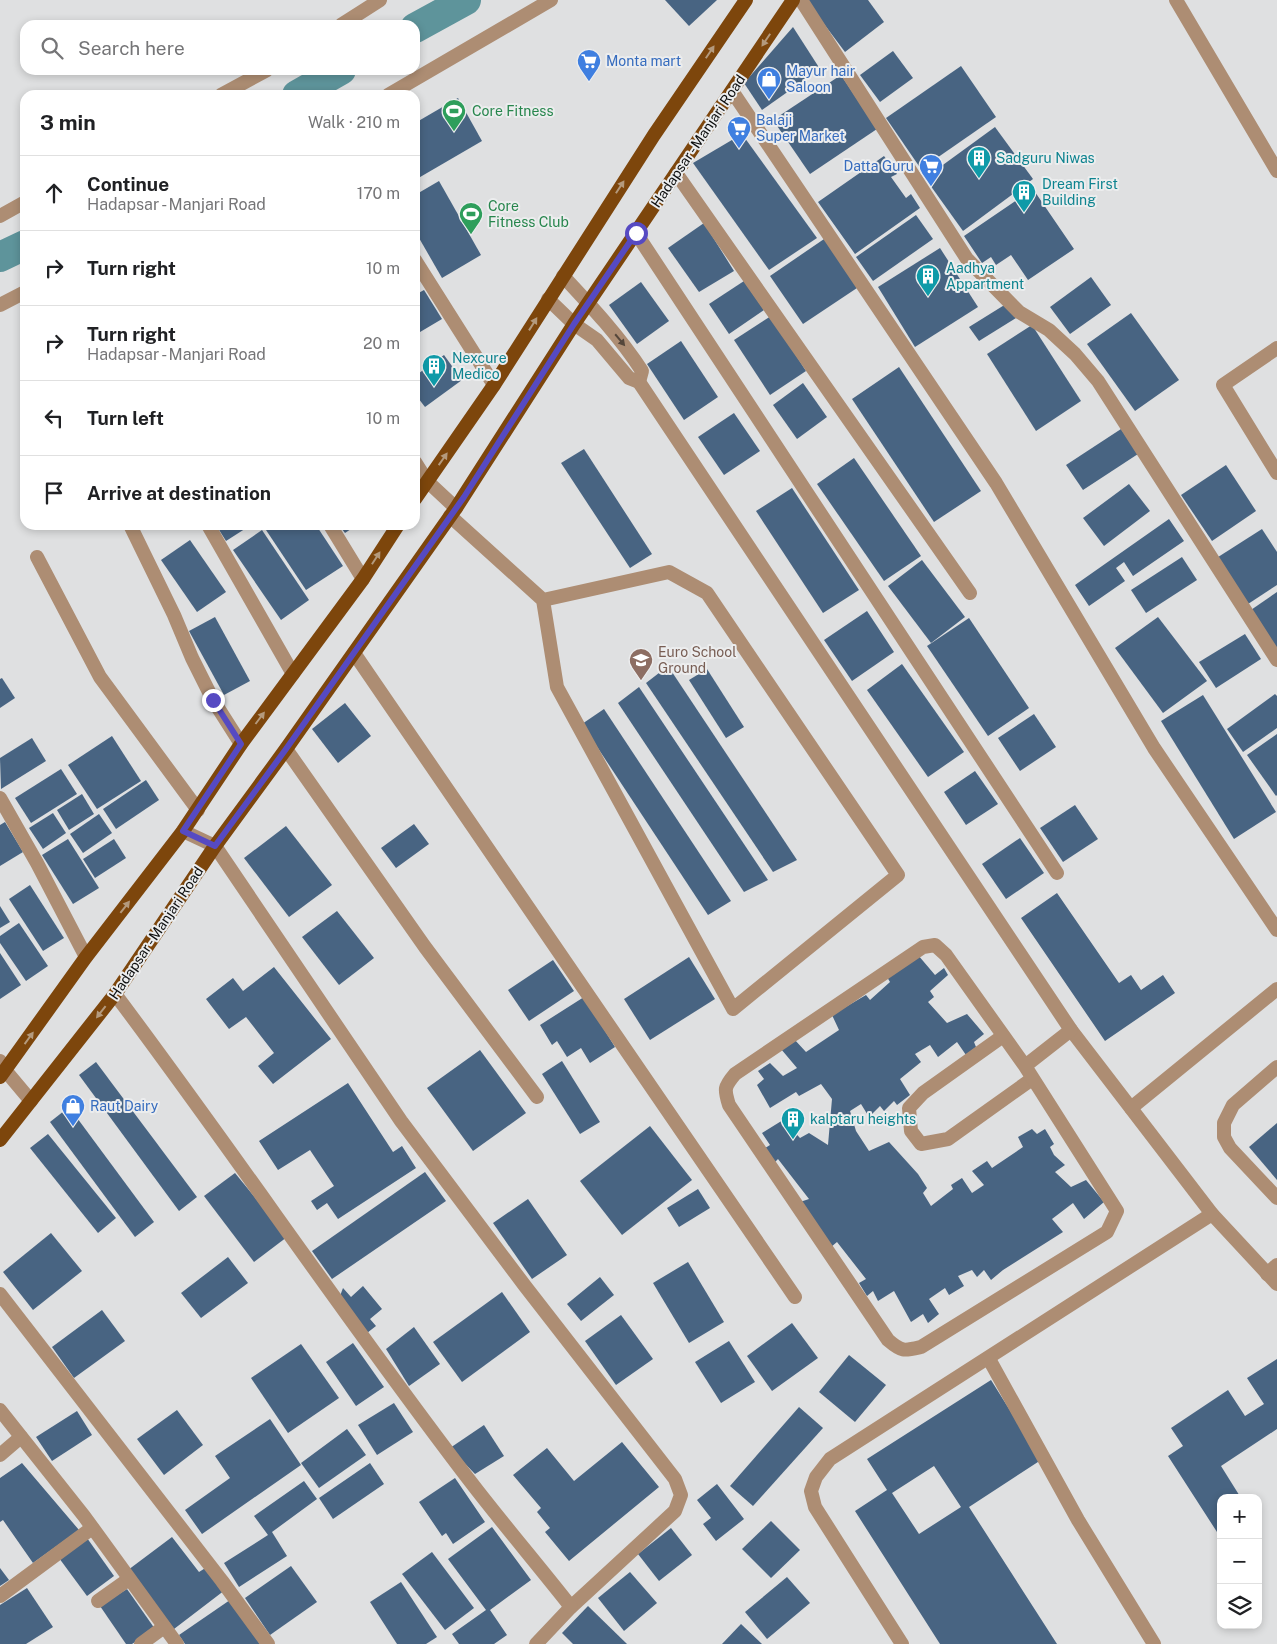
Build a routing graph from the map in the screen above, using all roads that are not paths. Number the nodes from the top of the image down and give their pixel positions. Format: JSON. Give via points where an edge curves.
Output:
{"nodes":[{"id":1,"x":380,"y":0,"type":"edge"},
{"id":2,"x":551,"y":0,"type":"edge"},
{"id":3,"x":746,"y":0,"type":"edge"},
{"id":4,"x":793,"y":0,"type":"edge"},
{"id":5,"x":801,"y":0,"type":"edge"},
{"id":6,"x":1176,"y":0,"type":"edge"},
{"id":7,"x":349,"y":20,"type":"edge"},
{"id":8,"x":258,"y":75,"type":"edge"},
{"id":9,"x":230,"y":90,"type":"edge"},
{"id":10,"x":397,"y":90,"type":"edge"},
{"id":11,"x":732,"y":91,"type":"junction"},
{"id":12,"x":1277,"y":171,"type":"edge"},
{"id":13,"x":676,"y":173,"type":"junction"},
{"id":14,"x":20,"y":205,"type":"edge"},
{"id":15,"x":0,"y":216,"type":"edge"},
{"id":16,"x":636,"y":233,"type":"junction"},
{"id":17,"x":420,"y":268,"type":"edge"},
{"id":18,"x":563,"y":276,"type":"junction"},
{"id":19,"x":20,"y":295,"type":"edge"},
{"id":20,"x":548,"y":299,"type":"junction"},
{"id":21,"x":588,"y":303,"type":"junction"},
{"id":22,"x":0,"y":305,"type":"edge"},
{"id":23,"x":574,"y":324,"type":"junction"},
{"id":24,"x":1277,"y":348,"type":"edge"},
{"id":25,"x":639,"y":382,"type":"junction"},
{"id":26,"x":494,"y":385,"type":"junction"},
{"id":27,"x":420,"y":470,"type":"edge"},
{"id":28,"x":1277,"y":473,"type":"edge"},
{"id":29,"x":427,"y":481,"type":"junction"},
{"id":30,"x":420,"y":492,"type":"edge"},
{"id":31,"x":453,"y":512,"type":"junction"},
{"id":32,"x":132,"y":530,"type":"edge"},
{"id":33,"x":211,"y":530,"type":"edge"},
{"id":34,"x":333,"y":530,"type":"edge"},
{"id":35,"x":395,"y":530,"type":"edge"},
{"id":36,"x":37,"y":557,"type":"dead end"},
{"id":37,"x":363,"y":579,"type":"junction"},
{"id":38,"x":970,"y":594,"type":"dead end"},
{"id":39,"x":543,"y":600,"type":"junction"},
{"id":40,"x":354,"y":652,"type":"junction"},
{"id":41,"x":1277,"y":660,"type":"edge"},
{"id":42,"x":293,"y":674,"type":"junction"},
{"id":43,"x":241,"y":744,"type":"junction"},
{"id":44,"x":286,"y":749,"type":"junction"},
{"id":45,"x":0,"y":798,"type":"edge"},
{"id":46,"x":198,"y":810,"type":"junction"},
{"id":47,"x":183,"y":831,"type":"junction"},
{"id":48,"x":215,"y":846,"type":"junction"},
{"id":49,"x":1057,"y":874,"type":"dead end"},
{"id":50,"x":1277,"y":930,"type":"edge"},
{"id":51,"x":86,"y":957,"type":"junction"},
{"id":52,"x":1277,"y":989,"type":"edge"},
{"id":53,"x":115,"y":994,"type":"junction"},
{"id":54,"x":1071,"y":1030,"type":"junction"},
{"id":55,"x":1003,"y":1036,"type":"junction"},
{"id":56,"x":1025,"y":1066,"type":"junction"},
{"id":57,"x":1277,"y":1067,"type":"edge"},
{"id":58,"x":2,"y":1069,"type":"edge"},
{"id":59,"x":1032,"y":1079,"type":"junction"},
{"id":60,"x":537,"y":1097,"type":"dead end"},
{"id":61,"x":31,"y":1101,"type":"junction"},
{"id":62,"x":1131,"y":1108,"type":"junction"},
{"id":63,"x":0,"y":1140,"type":"edge"},
{"id":64,"x":1277,"y":1198,"type":"edge"},
{"id":65,"x":1212,"y":1214,"type":"junction"},
{"id":66,"x":1272,"y":1269,"type":"edge"},
{"id":67,"x":1277,"y":1284,"type":"edge"},
{"id":68,"x":0,"y":1294,"type":"edge"},
{"id":69,"x":795,"y":1297,"type":"dead end"},
{"id":70,"x":988,"y":1359,"type":"junction"},
{"id":71,"x":0,"y":1410,"type":"edge"},
{"id":72,"x":21,"y":1437,"type":"junction"},
{"id":73,"x":0,"y":1455,"type":"edge"},
{"id":74,"x":92,"y":1528,"type":"junction"},
{"id":75,"x":129,"y":1578,"type":"junction"},
{"id":76,"x":0,"y":1596,"type":"edge"},
{"id":77,"x":98,"y":1601,"type":"dead end"},
{"id":78,"x":571,"y":1607,"type":"junction"},
{"id":79,"x":164,"y":1627,"type":"junction"},
{"id":80,"x":546,"y":1633,"type":"junction"},
{"id":81,"x":141,"y":1644,"type":"edge"},
{"id":82,"x":177,"y":1644,"type":"edge"},
{"id":83,"x":268,"y":1644,"type":"edge"},
{"id":84,"x":536,"y":1644,"type":"edge"},
{"id":85,"x":556,"y":1644,"type":"edge"},
{"id":86,"x":902,"y":1644,"type":"edge"},
{"id":87,"x":1154,"y":1644,"type":"edge"}],
"edges":[{"from":1,"to":7,"type":"street"},
{"from":2,"to":10,"type":"street"},
{"from":18,"to":3,"type":"main road","one_way":true},
{"from":4,"to":11,"type":"main road","name":"Hadapsar - Manjari Road","one_way":true},
{"from":5,"to":41,"type":"street","via":[[967,259],[1019,312],[1048,330],[1075,354],[1098,381]]},
{"from":6,"to":12,"type":"street"},
{"from":8,"to":9,"type":"street"},
{"from":11,"to":13,"type":"main road","name":"Hadapsar - Manjari Road"},
{"from":11,"to":50,"type":"street","via":[[996,483],[1154,748]]},
{"from":13,"to":16,"type":"main road","name":"Hadapsar - Manjari Road"},
{"from":13,"to":38,"type":"street"},
{"from":14,"to":15,"type":"street"},
{"from":16,"to":21,"type":"main road","name":"Hadapsar - Manjari Road"},
{"from":16,"to":49,"type":"street"},
{"from":17,"to":26,"type":"street"},
{"from":18,"to":20,"type":"main road"},
{"from":18,"to":21,"type":"street"},
{"from":19,"to":22,"type":"street"},
{"from":20,"to":23,"type":"street"},
{"from":26,"to":20,"type":"main road","one_way":true},
{"from":21,"to":23,"type":"main road","name":"Hadapsar - Manjari Road"},
{"from":21,"to":25,"type":"street","one_way":true,"via":[[642,371]]},
{"from":23,"to":25,"type":"street","via":[[597,340],[629,378]]},
{"from":23,"to":31,"type":"main road","name":"Hadapsar - Manjari Road"},
{"from":24,"to":28,"type":"street","via":[[1223,385]]},
{"from":25,"to":54,"type":"street"},
{"from":29,"to":26,"type":"main road","one_way":true},
{"from":27,"to":29,"type":"street"},
{"from":29,"to":30,"type":"main road"},
{"from":29,"to":31,"type":"street"},
{"from":31,"to":39,"type":"street"},
{"from":31,"to":40,"type":"main road","name":"Hadapsar - Manjari Road"},
{"from":32,"to":43,"type":"street","via":[[213,700]]},
{"from":33,"to":42,"type":"street"},
{"from":34,"to":37,"type":"street"},
{"from":37,"to":35,"type":"main road","one_way":true},
{"from":36,"to":46,"type":"street","via":[[100,677]]},
{"from":37,"to":42,"type":"main road"},
{"from":39,"to":39,"type":"street","via":[[669,572],[707,593],[898,875],[733,1009],[557,687]]},
{"from":40,"to":44,"type":"main road","name":"Hadapsar - Manjari Road"},
{"from":40,"to":69,"type":"street"},
{"from":43,"to":42,"type":"main road","one_way":true},
{"from":43,"to":46,"type":"main road"},
{"from":44,"to":48,"type":"main road","name":"Hadapsar - Manjari Road"},
{"from":44,"to":60,"type":"street","via":[[425,947]]},
{"from":45,"to":51,"type":"street"},
{"from":46,"to":47,"type":"main road"},
{"from":47,"to":48,"type":"street"},
{"from":51,"to":47,"type":"main road","one_way":true},
{"from":48,"to":53,"type":"main road","name":"Hadapsar - Manjari Road"},
{"from":48,"to":78,"type":"street","via":[[401,1121],[675,1479],[681,1495],[675,1511]]},
{"from":58,"to":51,"type":"main road","one_way":true},
{"from":52,"to":62,"type":"street"},
{"from":53,"to":61,"type":"main road","name":"Hadapsar - Manjari Road","one_way":true},
{"from":53,"to":78,"type":"street","via":[[465,1475]]},
{"from":54,"to":56,"type":"street"},
{"from":54,"to":62,"type":"street"},
{"from":55,"to":56,"type":"street"},
{"from":55,"to":59,"type":"street","via":[[923,1093],[908,1108],[911,1131],[921,1144],[948,1139]]},
{"from":55,"to":59,"type":"street","via":[[946,955],[935,945],[923,947],[735,1074],[727,1084],[725,1092],[729,1104],[888,1340],[898,1349],[921,1347],[1107,1232],[1117,1211]]},
{"from":56,"to":59,"type":"street"},
{"from":57,"to":64,"type":"street","via":[[1232,1106],[1224,1123],[1224,1137],[1230,1148]]},
{"from":58,"to":61,"type":"street"},
{"from":61,"to":63,"type":"main road","name":"Hadapsar - Manjari Road"},
{"from":62,"to":65,"type":"street"},
{"from":65,"to":66,"type":"street"},
{"from":65,"to":70,"type":"street"},
{"from":66,"to":67,"type":"street"},
{"from":68,"to":83,"type":"street"},
{"from":70,"to":86,"type":"street","via":[[830,1459],[816,1477],[811,1491],[815,1507]]},
{"from":70,"to":87,"type":"street","via":[[1078,1520]]},
{"from":71,"to":72,"type":"street"},
{"from":72,"to":73,"type":"street"},
{"from":72,"to":74,"type":"street"},
{"from":74,"to":75,"type":"street"},
{"from":74,"to":76,"type":"street"},
{"from":75,"to":77,"type":"street"},
{"from":75,"to":79,"type":"street"},
{"from":78,"to":80,"type":"street"},
{"from":79,"to":81,"type":"street"},
{"from":79,"to":82,"type":"street"},
{"from":80,"to":84,"type":"street"},
{"from":80,"to":85,"type":"street"}]}
